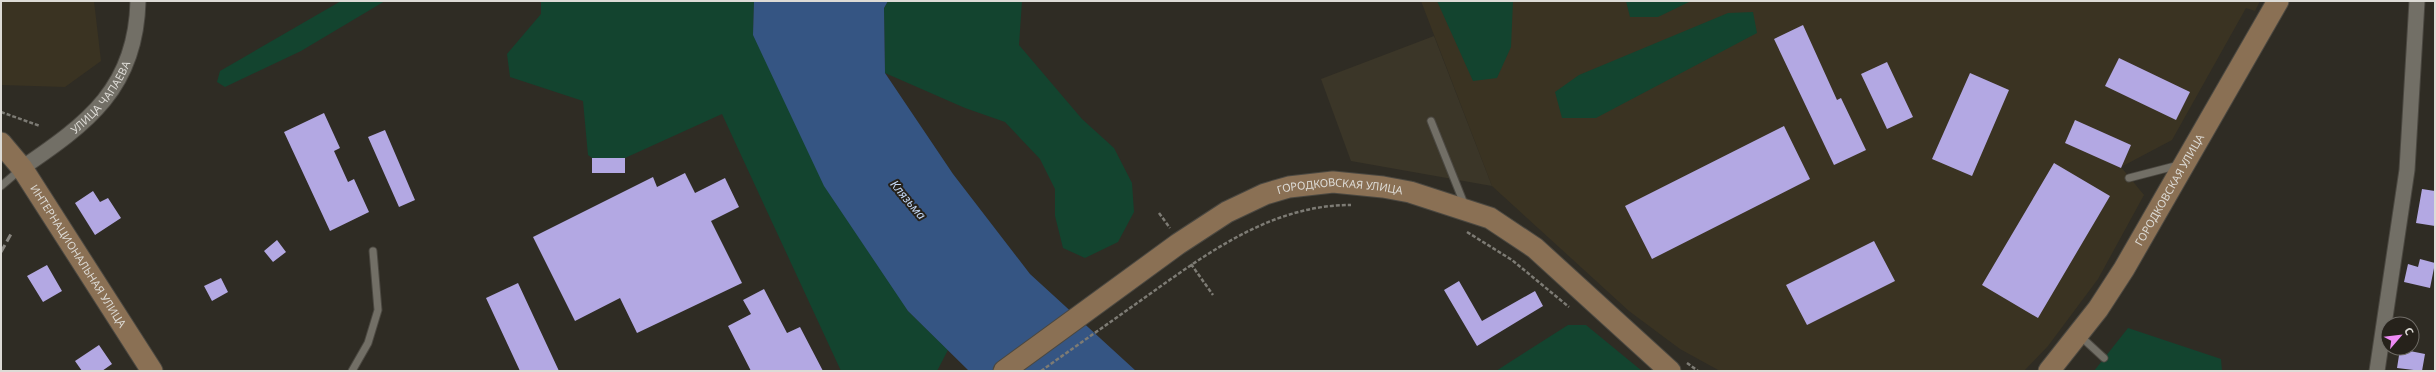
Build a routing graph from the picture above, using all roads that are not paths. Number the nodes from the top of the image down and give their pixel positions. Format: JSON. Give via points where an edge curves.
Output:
{"nodes":[{"id":1,"x":138,"y":1,"type":"edge"},
{"id":2,"x":2278,"y":1,"type":"edge"},
{"id":3,"x":2417,"y":1,"type":"edge"},
{"id":4,"x":1431,"y":120,"type":"dead end"},
{"id":5,"x":1,"y":143,"type":"edge"},
{"id":6,"x":2185,"y":163,"type":"junction"},
{"id":7,"x":22,"y":168,"type":"junction"},
{"id":8,"x":2129,"y":178,"type":"dead end"},
{"id":9,"x":1,"y":186,"type":"edge"},
{"id":10,"x":1466,"y":208,"type":"junction"},
{"id":11,"x":374,"y":251,"type":"dead end"},
{"id":12,"x":2078,"y":335,"type":"junction"},
{"id":13,"x":2104,"y":358,"type":"dead end"},
{"id":14,"x":1678,"y":366,"type":"edge"},
{"id":15,"x":2055,"y":369,"type":"edge"},
{"id":16,"x":152,"y":371,"type":"edge"},
{"id":17,"x":352,"y":371,"type":"edge"},
{"id":18,"x":1004,"y":371,"type":"edge"},
{"id":19,"x":2377,"y":371,"type":"edge"}],
"edges":[{"from":1,"to":7,"type":"street","name":"УЛИЦА ЧАПАЕВА","via":[[134,43],[122,72],[106,100],[68,137]]},
{"from":2,"to":6,"type":"main road","name":"ГОРОДКОВСКАЯ УЛИЦА"},
{"from":3,"to":19,"type":"street","via":[[2407,170]]},
{"from":4,"to":10,"type":"lane"},
{"from":5,"to":7,"type":"main road","name":"ИНТЕРНАЦИОНАЛЬНАЯ УЛИЦА"},
{"from":6,"to":8,"type":"lane"},
{"from":6,"to":12,"type":"main road","name":"ГОРОДКОВСКАЯ УЛИЦА","via":[[2124,269]]},
{"from":7,"to":9,"type":"lane"},
{"from":7,"to":16,"type":"main road","name":"ИНТЕРНАЦИОНАЛЬНАЯ УЛИЦА"},
{"from":10,"to":14,"type":"main road","name":"ГОРОДКОВСКАЯ УЛИЦА","via":[[1490,218],[1535,248]]},
{"from":10,"to":18,"type":"main road","name":"ГОРОДКОВСКАЯ УЛИЦА","via":[[1382,187],[1333,182],[1289,187],[1245,203],[1176,238]]},
{"from":11,"to":17,"type":"lane","via":[[378,310],[368,343]]},
{"from":12,"to":13,"type":"lane"},
{"from":12,"to":15,"type":"main road","name":"ГОРОДКОВСКАЯ УЛИЦА"}]}
